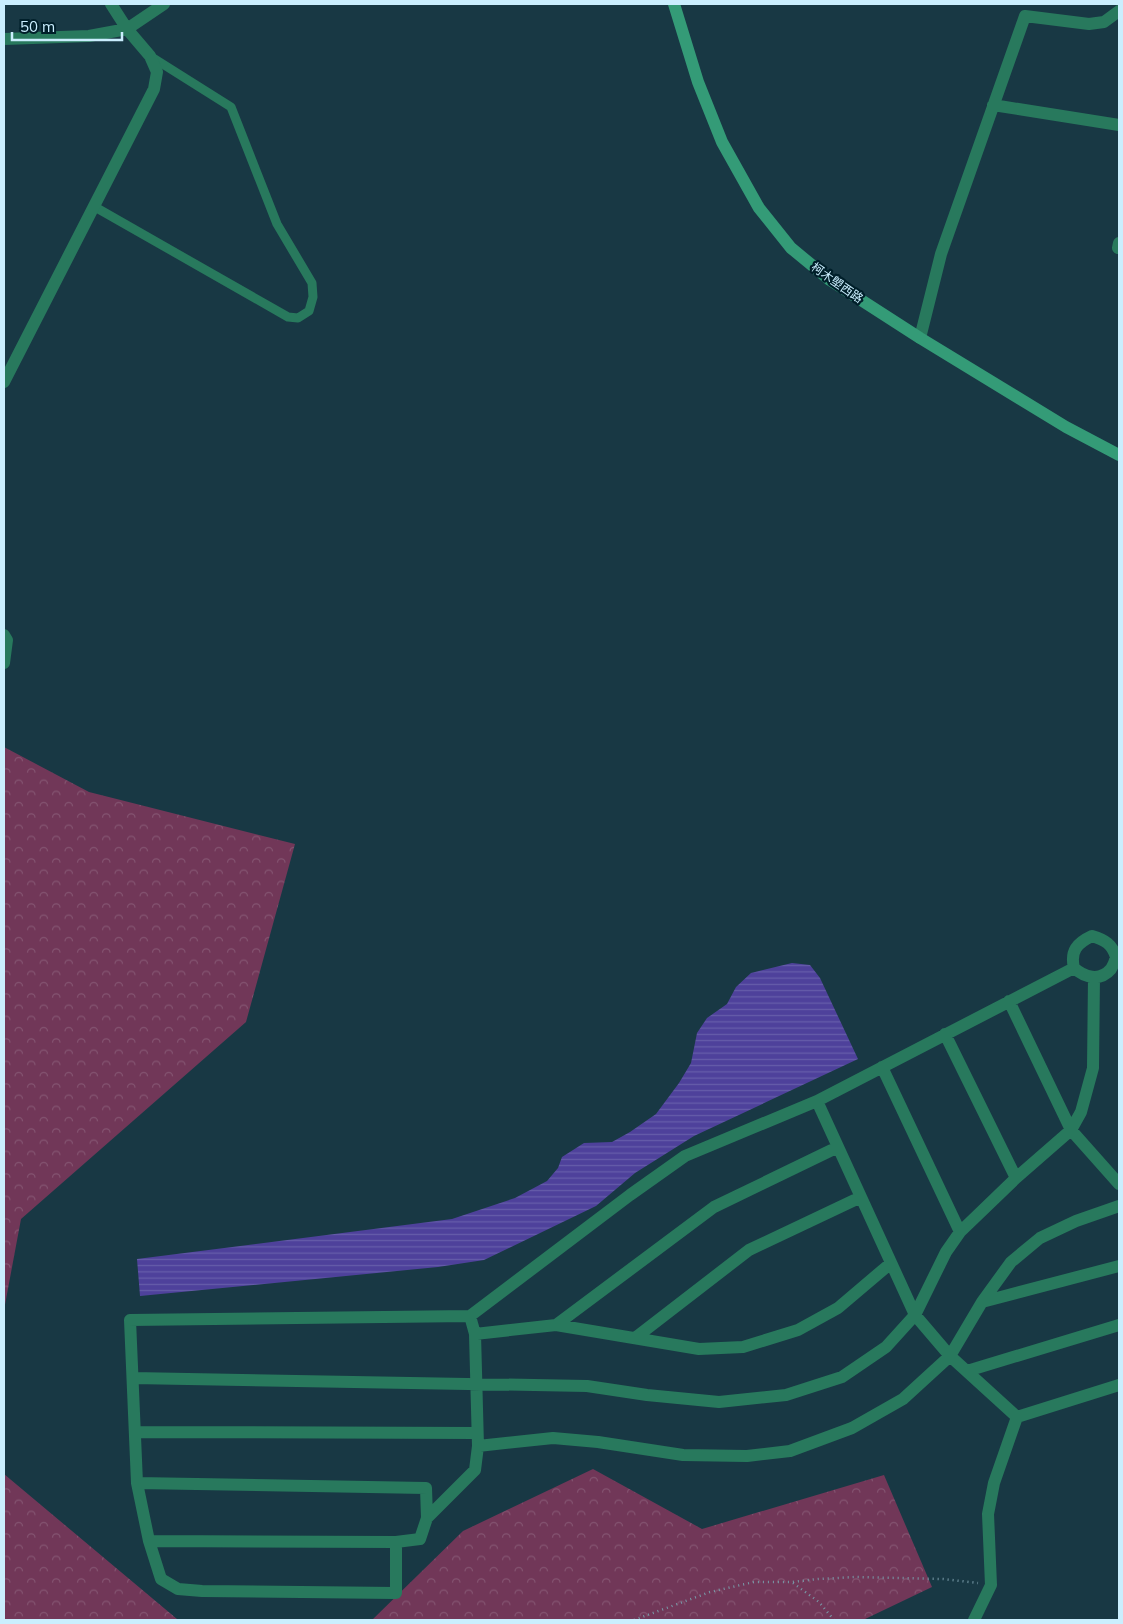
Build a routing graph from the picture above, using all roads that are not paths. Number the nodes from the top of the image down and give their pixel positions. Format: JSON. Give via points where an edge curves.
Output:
{"nodes":[{"id":1,"x":111,"y":4,"type":"edge"},
{"id":2,"x":164,"y":4,"type":"edge"},
{"id":3,"x":674,"y":4,"type":"edge"},
{"id":4,"x":1027,"y":10,"type":"edge"},
{"id":5,"x":1119,"y":11,"type":"edge"},
{"id":6,"x":127,"y":28,"type":"junction"},
{"id":7,"x":4,"y":39,"type":"edge"},
{"id":8,"x":150,"y":56,"type":"junction"},
{"id":9,"x":993,"y":105,"type":"junction"},
{"id":10,"x":1119,"y":125,"type":"edge"},
{"id":11,"x":95,"y":207,"type":"junction"},
{"id":12,"x":920,"y":338,"type":"junction"},
{"id":13,"x":4,"y":382,"type":"edge"},
{"id":14,"x":1119,"y":455,"type":"edge"},
{"id":15,"x":4,"y":635,"type":"edge"},
{"id":16,"x":4,"y":664,"type":"edge"},
{"id":17,"x":1118,"y":957,"type":"edge"},
{"id":18,"x":1074,"y":968,"type":"junction"},
{"id":19,"x":1094,"y":977,"type":"junction"},
{"id":20,"x":1008,"y":1001,"type":"junction"},
{"id":21,"x":945,"y":1034,"type":"junction"},
{"id":22,"x":882,"y":1067,"type":"junction"},
{"id":23,"x":818,"y":1101,"type":"junction"},
{"id":24,"x":1071,"y":1130,"type":"junction"},
{"id":25,"x":838,"y":1147,"type":"junction"},
{"id":26,"x":1016,"y":1178,"type":"junction"},
{"id":27,"x":1119,"y":1184,"type":"edge"},
{"id":28,"x":861,"y":1197,"type":"junction"},
{"id":29,"x":1119,"y":1206,"type":"edge"},
{"id":30,"x":960,"y":1232,"type":"junction"},
{"id":31,"x":891,"y":1263,"type":"junction"},
{"id":32,"x":1119,"y":1266,"type":"edge"},
{"id":33,"x":982,"y":1302,"type":"junction"},
{"id":34,"x":915,"y":1315,"type":"junction"},
{"id":35,"x":470,"y":1316,"type":"junction"},
{"id":36,"x":556,"y":1325,"type":"junction"},
{"id":37,"x":1119,"y":1325,"type":"edge"},
{"id":38,"x":475,"y":1334,"type":"junction"},
{"id":39,"x":635,"y":1338,"type":"junction"},
{"id":40,"x":950,"y":1356,"type":"junction"},
{"id":41,"x":967,"y":1371,"type":"junction"},
{"id":42,"x":133,"y":1378,"type":"junction"},
{"id":43,"x":476,"y":1385,"type":"junction"},
{"id":44,"x":1119,"y":1385,"type":"edge"},
{"id":45,"x":1017,"y":1417,"type":"junction"},
{"id":46,"x":135,"y":1432,"type":"junction"},
{"id":47,"x":476,"y":1433,"type":"junction"},
{"id":48,"x":478,"y":1446,"type":"junction"},
{"id":49,"x":137,"y":1483,"type":"junction"},
{"id":50,"x":428,"y":1518,"type":"junction"},
{"id":51,"x":149,"y":1541,"type":"junction"},
{"id":52,"x":396,"y":1542,"type":"junction"},
{"id":53,"x":974,"y":1620,"type":"edge"}],
"edges":[{"from":1,"to":6,"type":"street"},
{"from":2,"to":6,"type":"street"},
{"from":3,"to":12,"type":"street","name":"柯木塱西路","via":[[714,125],[759,208],[791,248],[807,262]]},
{"from":4,"to":5,"type":"street","via":[[1089,24],[1104,22]]},
{"from":4,"to":9,"type":"street"},
{"from":6,"to":7,"type":"street","via":[[89,36]]},
{"from":6,"to":8,"type":"street"},
{"from":8,"to":11,"type":"street","via":[[157,72],[154,89]]},
{"from":8,"to":11,"type":"lane","via":[[231,107],[278,224],[312,283],[309,312],[298,318],[288,316]]},
{"from":9,"to":10,"type":"street"},
{"from":9,"to":12,"type":"street","via":[[941,254]]},
{"from":11,"to":13,"type":"street"},
{"from":12,"to":14,"type":"street","name":"柯木塱西路","via":[[1066,427]]},
{"from":15,"to":16,"type":"street","via":[[7,640]]},
{"from":17,"to":18,"type":"street","via":[[1113,947],[1092,936],[1080,942],[1074,951]]},
{"from":17,"to":19,"type":"street","via":[[1111,969]]},
{"from":18,"to":19,"type":"street","via":[[1087,977]]},
{"from":18,"to":20,"type":"street"},
{"from":19,"to":24,"type":"street","via":[[1092,1068],[1081,1112]]},
{"from":20,"to":21,"type":"street"},
{"from":20,"to":24,"type":"street"},
{"from":21,"to":22,"type":"street"},
{"from":21,"to":26,"type":"street"},
{"from":22,"to":23,"type":"street"},
{"from":22,"to":30,"type":"street"},
{"from":23,"to":25,"type":"street"},
{"from":23,"to":35,"type":"street","via":[[685,1156]]},
{"from":24,"to":26,"type":"street"},
{"from":24,"to":27,"type":"street"},
{"from":25,"to":28,"type":"street"},
{"from":25,"to":36,"type":"street","via":[[714,1207]]},
{"from":26,"to":30,"type":"street"},
{"from":28,"to":31,"type":"street"},
{"from":28,"to":39,"type":"street","via":[[749,1250]]},
{"from":29,"to":33,"type":"street","via":[[1040,1238],[1012,1262]]},
{"from":30,"to":34,"type":"street","via":[[946,1252]]},
{"from":31,"to":34,"type":"street"},
{"from":31,"to":39,"type":"street","via":[[838,1308],[798,1330],[742,1348],[699,1348]]},
{"from":32,"to":33,"type":"street"},
{"from":33,"to":40,"type":"street"},
{"from":34,"to":40,"type":"street"},
{"from":34,"to":43,"type":"street","via":[[886,1347],[842,1377],[786,1395],[719,1402],[587,1386]]},
{"from":35,"to":38,"type":"street"},
{"from":35,"to":42,"type":"street","via":[[130,1320]]},
{"from":36,"to":38,"type":"street"},
{"from":36,"to":39,"type":"street"},
{"from":37,"to":41,"type":"street"},
{"from":38,"to":43,"type":"street"},
{"from":40,"to":41,"type":"street"},
{"from":40,"to":48,"type":"street","via":[[903,1399],[852,1428],[790,1451],[746,1456],[683,1455],[553,1438]]},
{"from":41,"to":45,"type":"street"},
{"from":42,"to":43,"type":"street"},
{"from":42,"to":46,"type":"street"},
{"from":43,"to":47,"type":"street"},
{"from":44,"to":45,"type":"street"},
{"from":45,"to":53,"type":"street","via":[[994,1483],[988,1514],[992,1585]]},
{"from":46,"to":47,"type":"street"},
{"from":46,"to":49,"type":"street"},
{"from":47,"to":48,"type":"street"},
{"from":48,"to":50,"type":"street","via":[[475,1470]]},
{"from":49,"to":50,"type":"street","via":[[426,1488]]},
{"from":49,"to":51,"type":"street"},
{"from":50,"to":52,"type":"street","via":[[420,1539]]},
{"from":51,"to":52,"type":"street"},
{"from":51,"to":52,"type":"street","via":[[161,1579],[178,1589],[396,1593]]}]}
